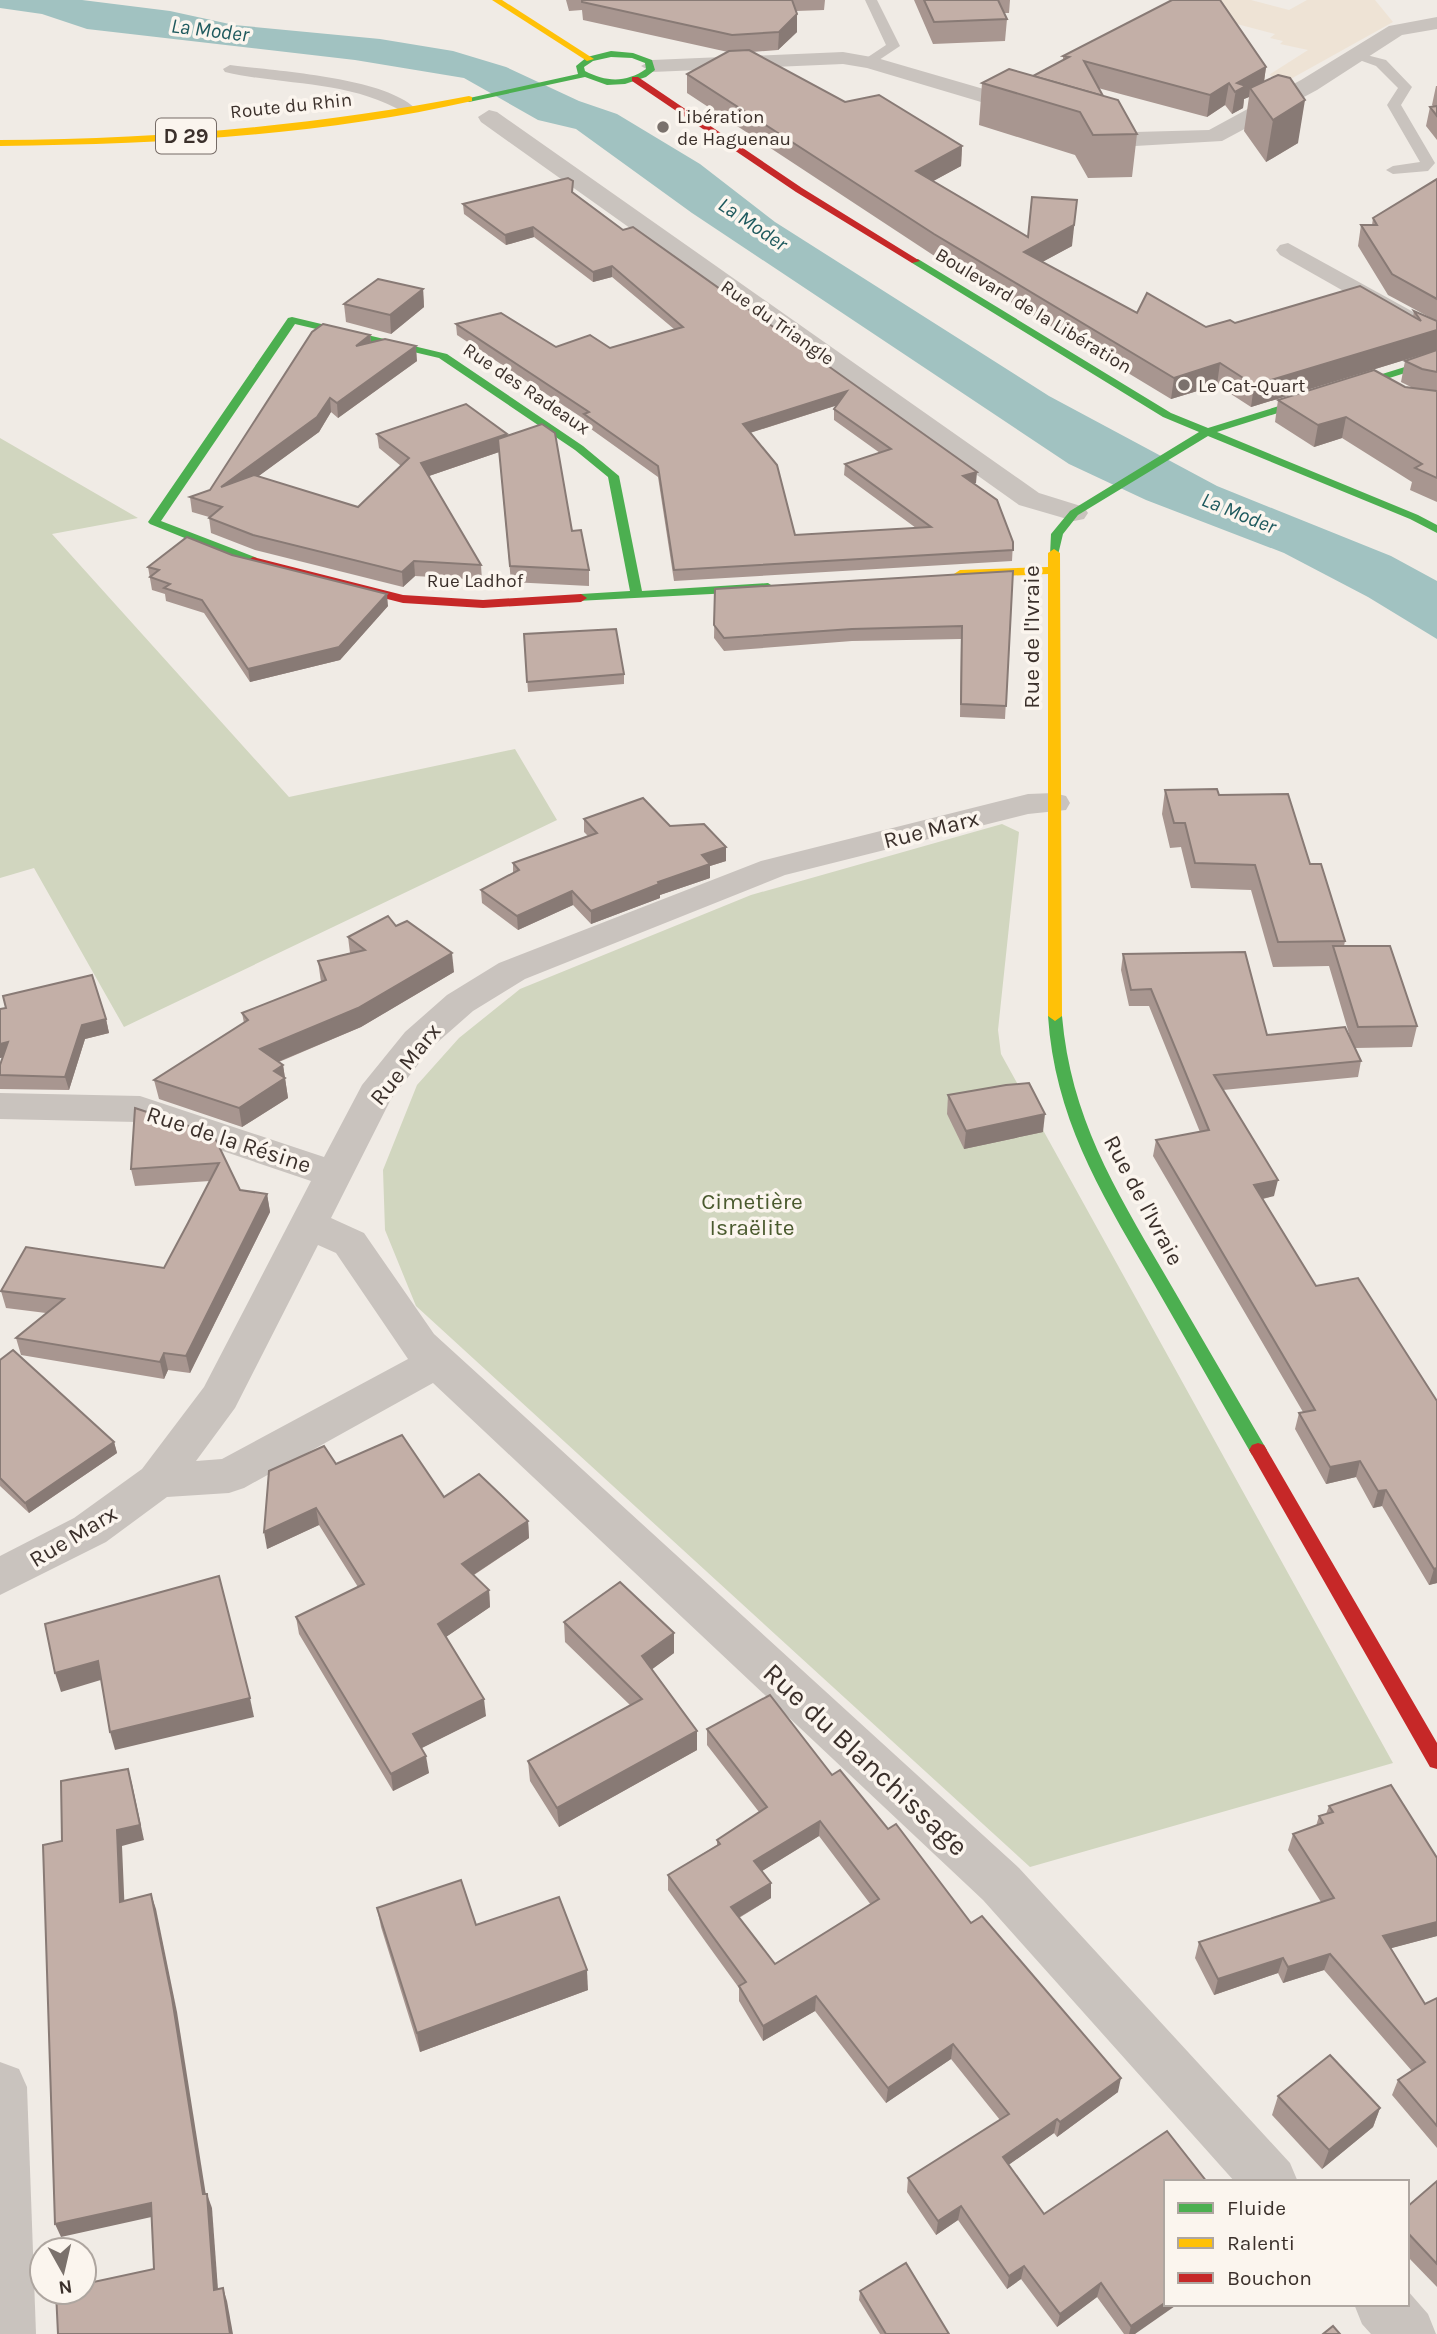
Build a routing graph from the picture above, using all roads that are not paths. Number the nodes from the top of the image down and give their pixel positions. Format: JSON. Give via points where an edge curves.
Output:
{"nodes":[{"id":1,"x":496,"y":0,"type":"edge"},
{"id":2,"x":871,"y":0,"type":"edge"},
{"id":3,"x":1437,"y":23,"type":"edge"},
{"id":4,"x":1356,"y":54,"type":"junction"},
{"id":5,"x":590,"y":58,"type":"junction"},
{"id":6,"x":870,"y":62,"type":"junction"},
{"id":7,"x":230,"y":69,"type":"dead end"},
{"id":8,"x":644,"y":73,"type":"junction"},
{"id":9,"x":584,"y":75,"type":"junction"},
{"id":10,"x":488,"y":106,"type":"junction"},
{"id":11,"x":410,"y":110,"type":"junction"},
{"id":12,"x":1046,"y":114,"type":"edge"},
{"id":13,"x":1070,"y":121,"type":"edge"},
{"id":14,"x":0,"y":143,"type":"edge"},
{"id":15,"x":1394,"y":170,"type":"dead end"},
{"id":16,"x":1288,"y":250,"type":"dead end"},
{"id":17,"x":292,"y":320,"type":"joint"},
{"id":18,"x":1437,"y":336,"type":"edge"},
{"id":19,"x":1437,"y":360,"type":"edge"},
{"id":20,"x":1373,"y":380,"type":"junction"},
{"id":21,"x":1400,"y":395,"type":"edge"},
{"id":22,"x":1209,"y":431,"type":"junction"},
{"id":23,"x":1085,"y":506,"type":"junction"},
{"id":24,"x":1437,"y":530,"type":"edge"},
{"id":25,"x":1052,"y":570,"type":"junction"},
{"id":26,"x":947,"y":575,"type":"edge"},
{"id":27,"x":786,"y":586,"type":"edge"},
{"id":28,"x":637,"y":595,"type":"junction"},
{"id":29,"x":1054,"y":803,"type":"junction"},
{"id":30,"x":0,"y":1106,"type":"edge"},
{"id":31,"x":332,"y":1174,"type":"junction"},
{"id":32,"x":307,"y":1223,"type":"junction"},
{"id":33,"x":437,"y":1362,"type":"junction"},
{"id":34,"x":157,"y":1481,"type":"junction"},
{"id":35,"x":0,"y":1577,"type":"edge"},
{"id":36,"x":1437,"y":1761,"type":"edge"},
{"id":37,"x":0,"y":2087,"type":"edge"},
{"id":38,"x":1269,"y":2180,"type":"edge"},
{"id":39,"x":1384,"y":2306,"type":"edge"},
{"id":40,"x":8,"y":2334,"type":"edge"},
{"id":41,"x":1408,"y":2334,"type":"edge"}],
"edges":[{"from":1,"to":5,"type":"street"},
{"from":2,"to":6,"type":"lane","via":[[893,46]]},
{"from":3,"to":4,"type":"street","via":[[1396,30]]},
{"from":4,"to":13,"type":"street","via":[[1214,136],[1135,139]]},
{"from":4,"to":15,"type":"lane","via":[[1381,63],[1405,87],[1394,105],[1428,163],[1423,168]]},
{"from":5,"to":8,"type":"street","name":"Boulevard de la Libération","via":[[622,54],[642,58]]},
{"from":5,"to":9,"type":"street","via":[[580,66]]},
{"from":6,"to":8,"type":"street","via":[[814,57]]},
{"from":6,"to":12,"type":"street"},
{"from":7,"to":11,"type":"lane","via":[[369,92],[393,98]]},
{"from":8,"to":9,"type":"street","via":[[607,82]]},
{"from":8,"to":22,"type":"street","name":"Boulevard de la Libération","via":[[799,190],[1167,415]]},
{"from":9,"to":10,"type":"street","name":"Route du Rhin","number":"D 29","via":[[554,81]]},
{"from":10,"to":11,"type":"street","name":"Route du Rhin","number":"D 29"},
{"from":10,"to":23,"type":"street","name":"Rue du Triangle","via":[[1029,499]]},
{"from":11,"to":14,"type":"street","name":"Route du Rhin","number":"D 29","via":[[217,134]]},
{"from":16,"to":18,"type":"street"},
{"from":17,"to":28,"type":"street","name":"Rue des Radeaux","via":[[443,356],[579,448],[614,476]]},
{"from":17,"to":28,"type":"street","name":"Rue Ladhof","via":[[154,522],[244,559],[403,599],[483,604]]},
{"from":19,"to":20,"type":"street"},
{"from":20,"to":21,"type":"street"},
{"from":20,"to":22,"type":"street"},
{"from":22,"to":23,"type":"street"},
{"from":22,"to":24,"type":"street","name":"Boulevard de la Libération"},
{"from":23,"to":25,"type":"street","name":"Rue de l'Ivraie","via":[[1057,534]]},
{"from":25,"to":26,"type":"street"},
{"from":25,"to":29,"type":"street","name":"Rue de l'Ivraie"},
{"from":27,"to":28,"type":"street","name":"Rue Ladhof"},
{"from":29,"to":31,"type":"street","name":"Rue Marx","via":[[1028,804],[773,868],[512,971],[460,1003],[418,1040],[375,1094]]},
{"from":29,"to":36,"type":"street","name":"Rue de l'Ivraie","via":[[1055,1042],[1070,1100],[1105,1185]]},
{"from":30,"to":31,"type":"street","name":"Rue de la Résine","via":[[141,1109]]},
{"from":31,"to":32,"type":"street","name":"Rue Marx"},
{"from":32,"to":33,"type":"street","name":"Rue du Blanchissage","via":[[350,1243],[419,1345]]},
{"from":32,"to":34,"type":"street","name":"Rue Marx","via":[[220,1397]]},
{"from":33,"to":34,"type":"street","via":[[229,1476]]},
{"from":33,"to":38,"type":"street","name":"Rue du Blanchissage","via":[[1001,1884]]},
{"from":34,"to":35,"type":"street","name":"Rue Marx","via":[[90,1530]]},
{"from":37,"to":40,"type":"street"},
{"from":39,"to":41,"type":"street"}]}
